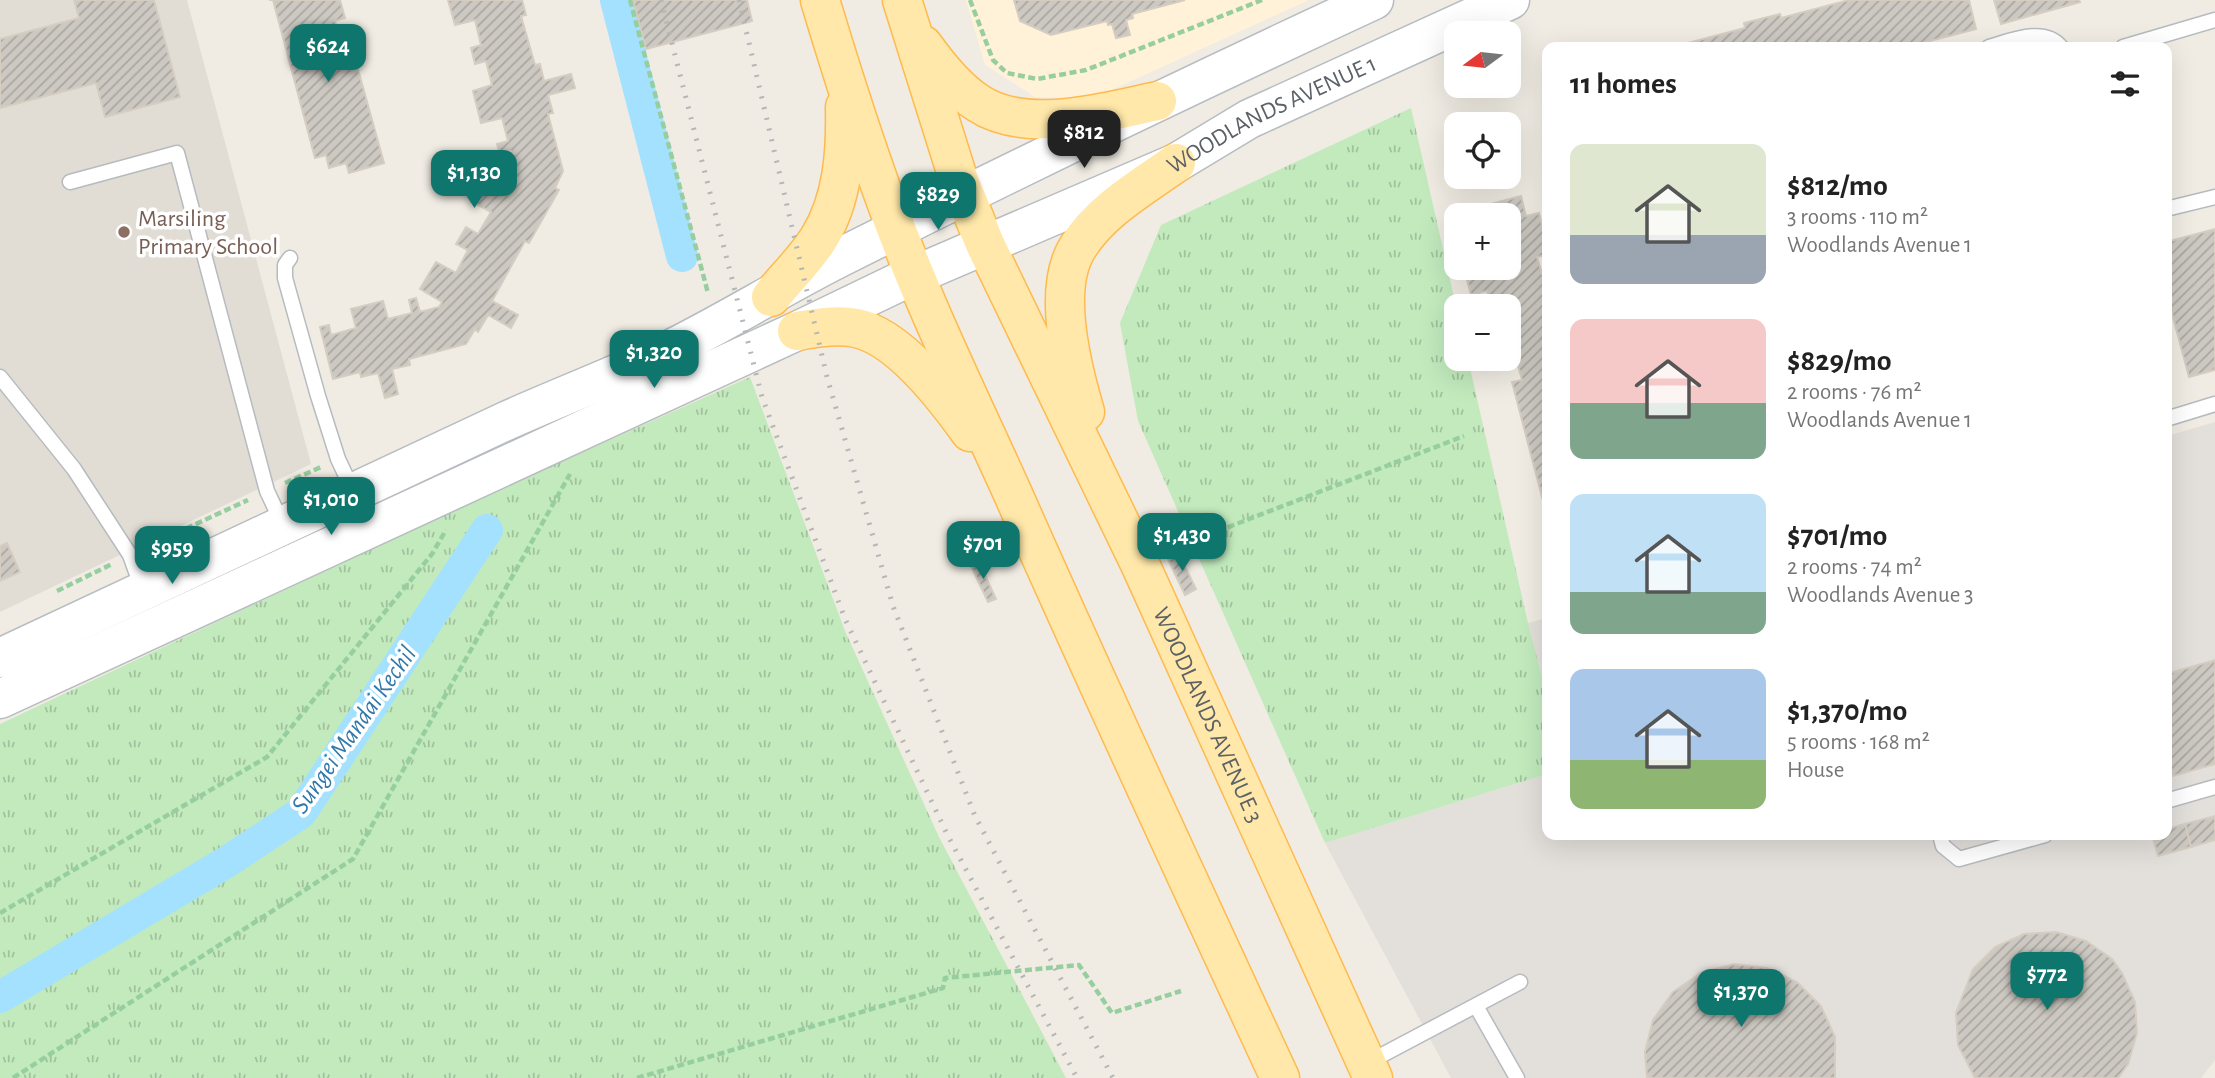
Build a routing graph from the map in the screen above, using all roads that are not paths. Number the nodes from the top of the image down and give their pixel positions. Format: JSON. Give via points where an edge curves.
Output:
{"nodes":[{"id":1,"x":820,"y":0,"type":"edge"},
{"id":2,"x":1374,"y":0,"type":"edge"},
{"id":3,"x":1510,"y":0,"type":"edge"},
{"id":4,"x":907,"y":14,"type":"edge"},
{"id":5,"x":2215,"y":20,"type":"edge"},
{"id":6,"x":2012,"y":42,"type":"edge"},
{"id":7,"x":2054,"y":42,"type":"edge"},
{"id":8,"x":2140,"y":42,"type":"edge"},
{"id":9,"x":844,"y":83,"type":"junction"},
{"id":10,"x":1157,"y":101,"type":"junction"},
{"id":11,"x":1176,"y":163,"type":"junction"},
{"id":12,"x":70,"y":182,"type":"dead end"},
{"id":13,"x":965,"y":195,"type":"junction"},
{"id":14,"x":2215,"y":197,"type":"edge"},
{"id":15,"x":2172,"y":208,"type":"edge"},
{"id":16,"x":897,"y":230,"type":"junction"},
{"id":17,"x":985,"y":244,"type":"junction"},
{"id":18,"x":290,"y":258,"type":"dead end"},
{"id":19,"x":916,"y":274,"type":"junction"},
{"id":20,"x":771,"y":297,"type":"junction"},
{"id":21,"x":797,"y":331,"type":"junction"},
{"id":22,"x":0,"y":377,"type":"edge"},
{"id":23,"x":2215,"y":404,"type":"edge"},
{"id":24,"x":2172,"y":417,"type":"edge"},
{"id":25,"x":353,"y":494,"type":"junction"},
{"id":26,"x":1023,"y":516,"type":"junction"},
{"id":27,"x":1118,"y":519,"type":"junction"},
{"id":28,"x":284,"y":526,"type":"junction"},
{"id":29,"x":370,"y":527,"type":"junction"},
{"id":30,"x":144,"y":592,"type":"junction"},
{"id":31,"x":0,"y":658,"type":"edge"},
{"id":32,"x":0,"y":699,"type":"edge"},
{"id":33,"x":2215,"y":787,"type":"edge"},
{"id":34,"x":2172,"y":799,"type":"edge"},
{"id":35,"x":1941,"y":840,"type":"edge"},
{"id":36,"x":2027,"y":840,"type":"edge"},
{"id":37,"x":1520,"y":982,"type":"dead end"},
{"id":38,"x":1476,"y":1006,"type":"junction"},
{"id":39,"x":1369,"y":1071,"type":"edge"},
{"id":40,"x":1280,"y":1078,"type":"edge"},
{"id":41,"x":1517,"y":1078,"type":"edge"}],
"edges":[{"from":1,"to":9,"type":"main road"},
{"from":2,"to":10,"type":"main road"},
{"from":3,"to":11,"type":"main road","name":"WOODLANDS AVENUE 1","via":[[1250,119]]},
{"from":4,"to":10,"type":"main road","via":[[930,55],[961,90],[997,112],[1053,119]]},
{"from":4,"to":13,"type":"main road","name":"WOODLANDS AVENUE 3"},
{"from":5,"to":8,"type":"lane"},
{"from":6,"to":7,"type":"lane","via":[[2035,37]]},
{"from":9,"to":16,"type":"main road"},
{"from":9,"to":20,"type":"main road","via":[[843,163],[834,205],[817,241]]},
{"from":10,"to":13,"type":"main road"},
{"from":11,"to":17,"type":"main road","name":"WOODLANDS AVENUE 1"},
{"from":11,"to":27,"type":"main road","via":[[1092,230],[1071,262],[1065,307],[1072,366]]},
{"from":12,"to":28,"type":"lane","via":[[177,153],[263,479]]},
{"from":13,"to":16,"type":"main road"},
{"from":13,"to":17,"type":"main road","name":"WOODLANDS AVENUE 3"},
{"from":14,"to":15,"type":"lane"},
{"from":16,"to":19,"type":"main road"},
{"from":16,"to":20,"type":"main road"},
{"from":17,"to":19,"type":"main road","name":"WOODLANDS AVENUE 1"},
{"from":17,"to":27,"type":"main road","name":"WOODLANDS AVENUE 3"},
{"from":18,"to":25,"type":"lane","via":[[285,278],[318,396]]},
{"from":19,"to":21,"type":"main road","name":"WOODLANDS AVENUE 1"},
{"from":19,"to":26,"type":"main road"},
{"from":20,"to":25,"type":"main road","via":[[659,355]]},
{"from":21,"to":26,"type":"main road","via":[[840,326],[884,339],[962,420]]},
{"from":21,"to":29,"type":"main road","name":"WOODLANDS AVENUE 1"},
{"from":22,"to":30,"type":"lane","via":[[74,469],[130,555]]},
{"from":23,"to":24,"type":"lane"},
{"from":25,"to":28,"type":"main road"},
{"from":25,"to":29,"type":"lane"},
{"from":26,"to":40,"type":"main road"},
{"from":27,"to":39,"type":"main road","name":"WOODLANDS AVENUE 3"},
{"from":28,"to":30,"type":"main road"},
{"from":29,"to":32,"type":"main road","name":"WOODLANDS AVENUE 1"},
{"from":30,"to":31,"type":"main road"},
{"from":33,"to":34,"type":"lane"},
{"from":35,"to":36,"type":"lane","via":[[1959,859]]},
{"from":37,"to":38,"type":"lane"},
{"from":38,"to":39,"type":"lane"},
{"from":38,"to":41,"type":"lane"}]}
